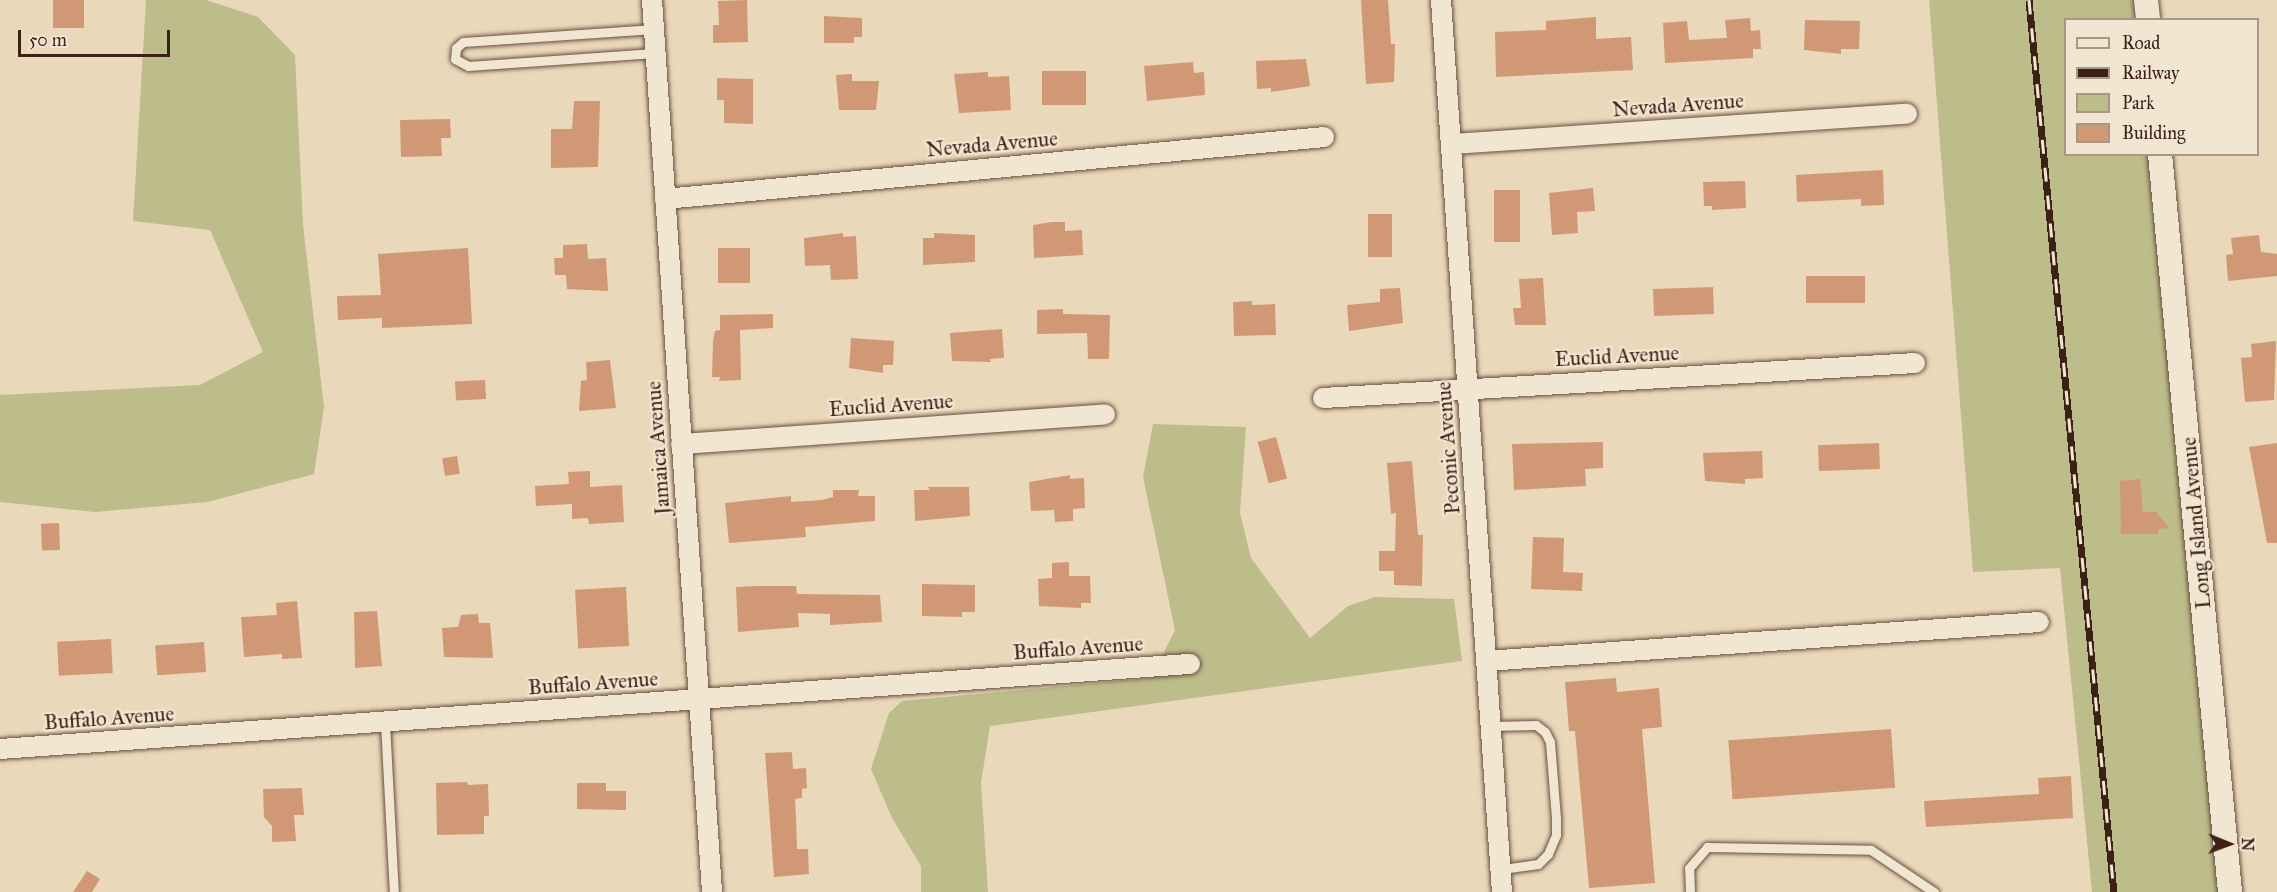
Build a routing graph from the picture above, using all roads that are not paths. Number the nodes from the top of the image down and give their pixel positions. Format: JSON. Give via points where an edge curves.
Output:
{"nodes":[{"id":1,"x":652,"y":0,"type":"edge"},
{"id":2,"x":1441,"y":0,"type":"edge"},
{"id":3,"x":2146,"y":0,"type":"edge"},
{"id":4,"x":2148,"y":18,"type":"edge"},
{"id":5,"x":654,"y":29,"type":"junction"},
{"id":6,"x":655,"y":53,"type":"junction"},
{"id":7,"x":1907,"y":114,"type":"dead end"},
{"id":8,"x":1324,"y":137,"type":"dead end"},
{"id":9,"x":1451,"y":144,"type":"junction"},
{"id":10,"x":2160,"y":156,"type":"edge"},
{"id":11,"x":665,"y":199,"type":"junction"},
{"id":12,"x":1915,"y":363,"type":"dead end"},
{"id":13,"x":1468,"y":389,"type":"junction"},
{"id":14,"x":1323,"y":398,"type":"dead end"},
{"id":15,"x":1105,"y":414,"type":"dead end"},
{"id":16,"x":681,"y":444,"type":"junction"},
{"id":17,"x":2039,"y":622,"type":"dead end"},
{"id":18,"x":1486,"y":661,"type":"junction"},
{"id":19,"x":1190,"y":664,"type":"dead end"},
{"id":20,"x":699,"y":699,"type":"junction"},
{"id":21,"x":385,"y":723,"type":"junction"},
{"id":22,"x":1491,"y":726,"type":"junction"},
{"id":23,"x":0,"y":749,"type":"edge"},
{"id":24,"x":1501,"y":868,"type":"junction"},
{"id":25,"x":394,"y":892,"type":"edge"},
{"id":26,"x":712,"y":892,"type":"edge"},
{"id":27,"x":1502,"y":892,"type":"edge"},
{"id":28,"x":1690,"y":892,"type":"edge"},
{"id":29,"x":1934,"y":892,"type":"edge"},
{"id":30,"x":2230,"y":892,"type":"edge"}],
"edges":[{"from":1,"to":5,"type":"street","name":"Jamaica Avenue"},
{"from":2,"to":9,"type":"street","name":"Peconic Avenue"},
{"from":3,"to":4,"type":"street"},
{"from":5,"to":6,"type":"street","name":"Jamaica Avenue"},
{"from":5,"to":6,"type":"lane","via":[[463,42],[456,48],[455,59],[468,66]]},
{"from":6,"to":11,"type":"street","name":"Jamaica Avenue"},
{"from":7,"to":9,"type":"street","name":"Nevada Avenue"},
{"from":8,"to":11,"type":"street","name":"Nevada Avenue"},
{"from":9,"to":13,"type":"street","name":"Peconic Avenue"},
{"from":10,"to":30,"type":"street","name":"Long Island Avenue"},
{"from":11,"to":16,"type":"street","name":"Jamaica Avenue"},
{"from":12,"to":13,"type":"street","name":"Euclid Avenue"},
{"from":13,"to":14,"type":"street","name":"Euclid Avenue"},
{"from":13,"to":18,"type":"street","name":"Peconic Avenue"},
{"from":15,"to":16,"type":"street","name":"Euclid Avenue"},
{"from":16,"to":20,"type":"street","name":"Jamaica Avenue"},
{"from":17,"to":18,"type":"street"},
{"from":18,"to":22,"type":"street","name":"Peconic Avenue"},
{"from":19,"to":20,"type":"street","name":"Buffalo Avenue"},
{"from":20,"to":21,"type":"street","name":"Buffalo Avenue"},
{"from":20,"to":26,"type":"street","name":"Jamaica Avenue"},
{"from":21,"to":23,"type":"street","name":"Buffalo Avenue"},
{"from":21,"to":25,"type":"lane"},
{"from":22,"to":24,"type":"street","name":"Peconic Avenue"},
{"from":22,"to":24,"type":"lane","via":[[1536,725],[1545,732],[1550,742],[1556,818],[1556,835],[1548,855],[1538,864]]},
{"from":24,"to":27,"type":"street","name":"Peconic Avenue"},
{"from":28,"to":29,"type":"lane","via":[[1689,868],[1707,847],[1871,850]]}]}
